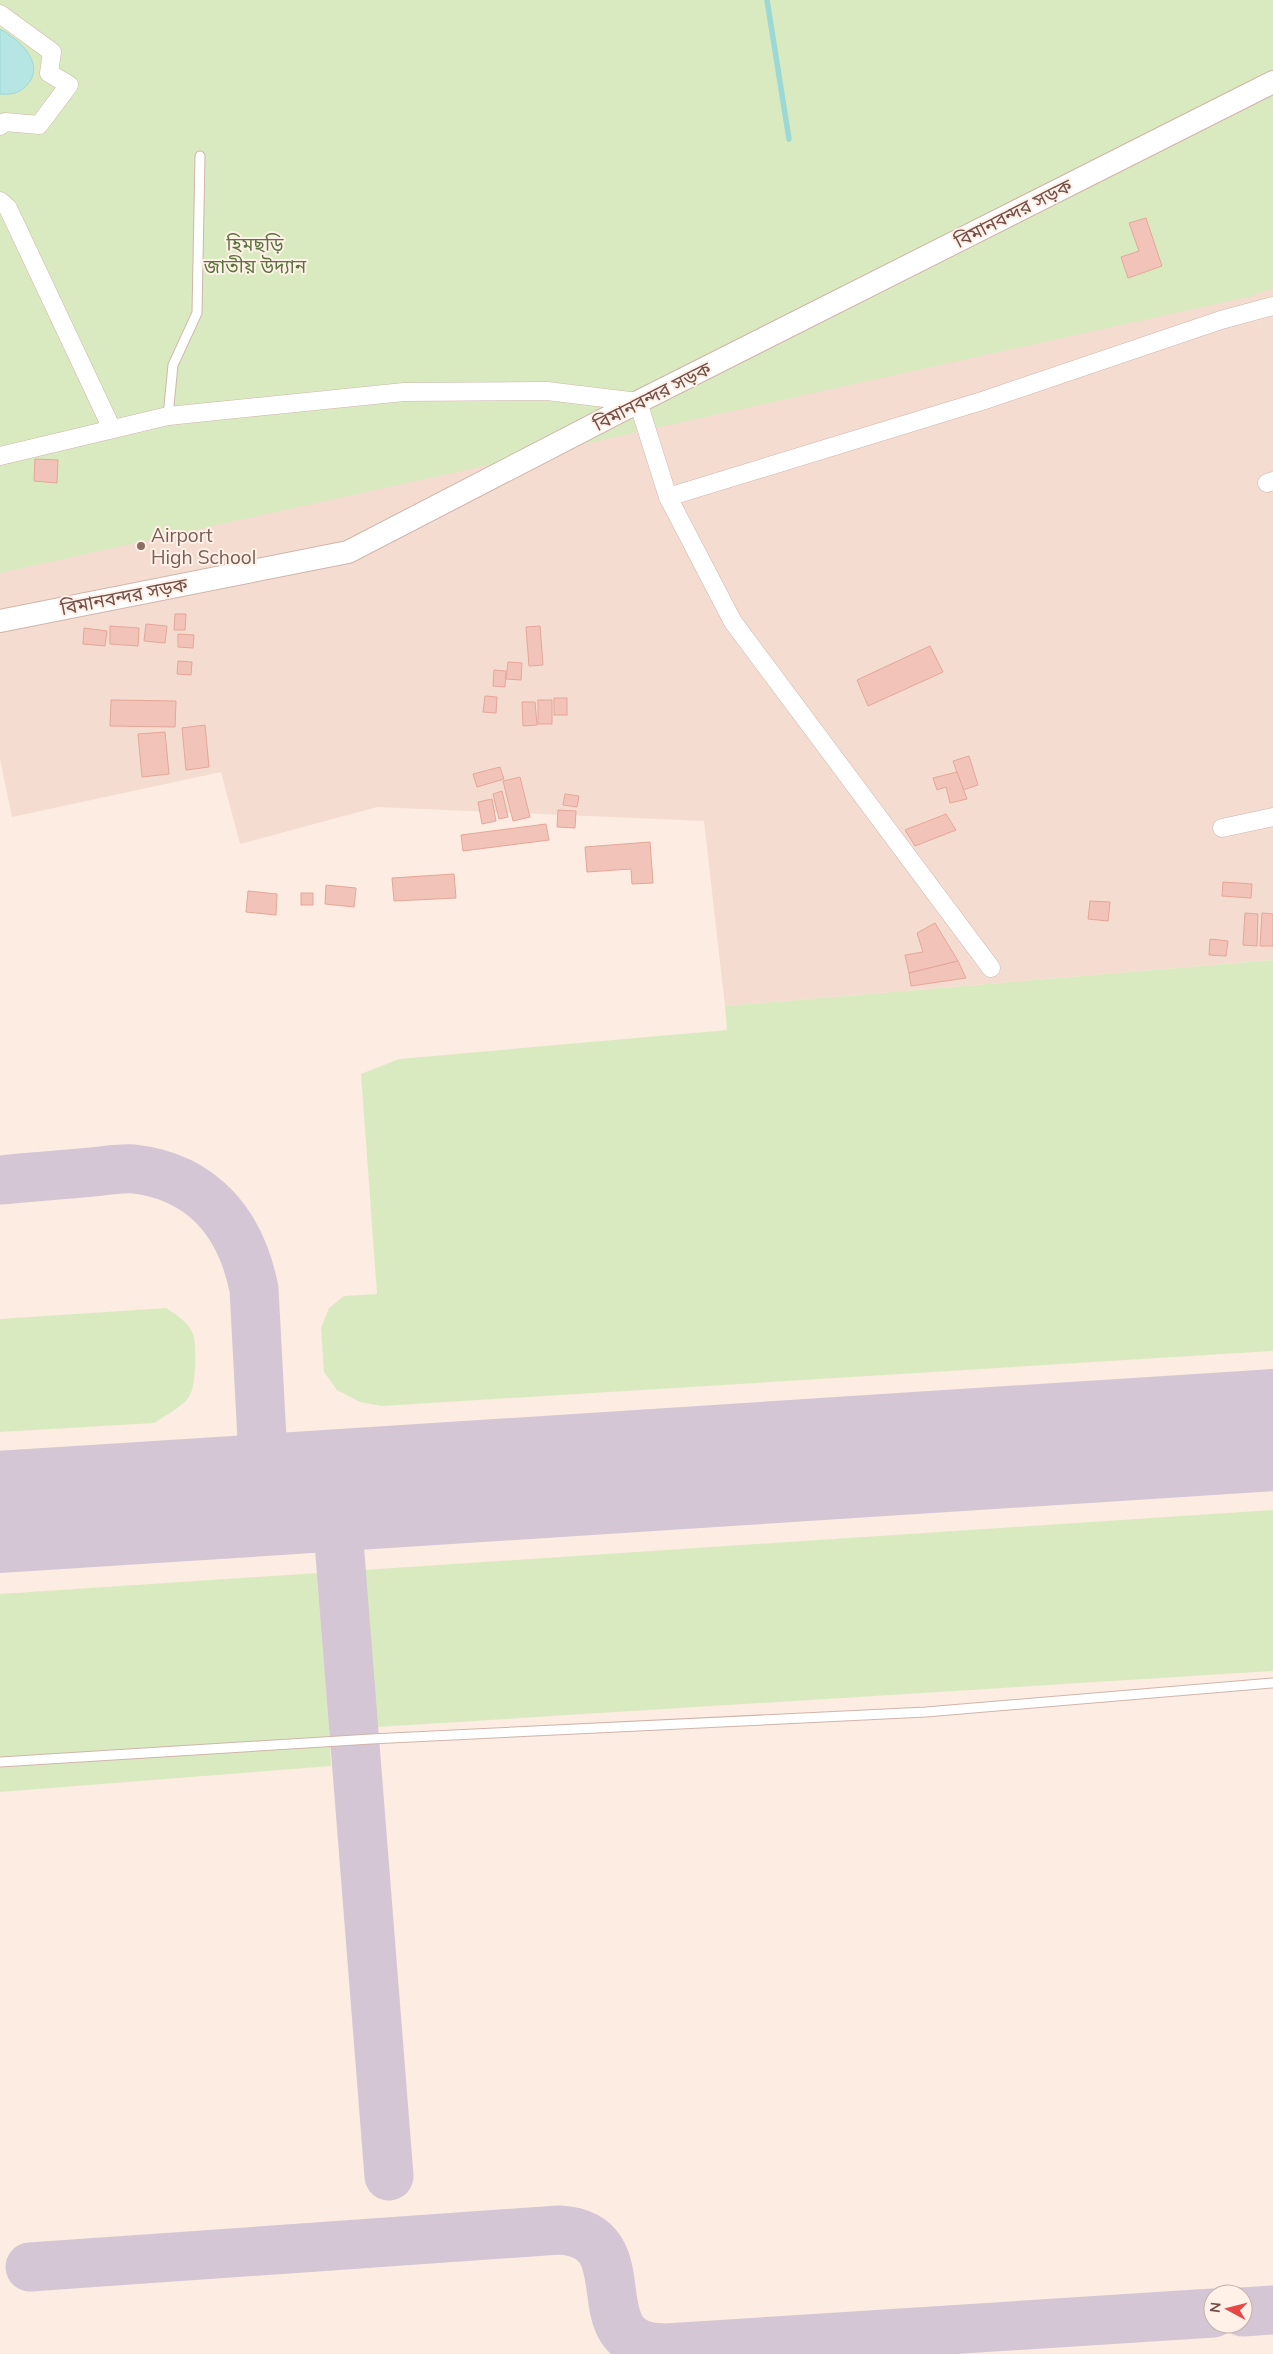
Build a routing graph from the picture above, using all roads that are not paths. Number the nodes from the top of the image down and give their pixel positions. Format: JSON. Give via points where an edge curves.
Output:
{"nodes":[{"id":1,"x":0,"y":14,"type":"edge"},
{"id":2,"x":1273,"y":82,"type":"edge"},
{"id":3,"x":0,"y":126,"type":"edge"},
{"id":4,"x":200,"y":156,"type":"dead end"},
{"id":5,"x":0,"y":200,"type":"edge"},
{"id":6,"x":1273,"y":306,"type":"edge"},
{"id":7,"x":638,"y":402,"type":"junction"},
{"id":8,"x":168,"y":416,"type":"junction"},
{"id":9,"x":112,"y":429,"type":"junction"},
{"id":10,"x":0,"y":456,"type":"edge"},
{"id":11,"x":668,"y":497,"type":"junction"},
{"id":12,"x":0,"y":620,"type":"edge"},
{"id":13,"x":1273,"y":817,"type":"edge"},
{"id":14,"x":1222,"y":828,"type":"dead end"},
{"id":15,"x":991,"y":968,"type":"dead end"},
{"id":16,"x":1273,"y":1683,"type":"edge"},
{"id":17,"x":0,"y":1762,"type":"edge"}],
"edges":[{"from":1,"to":3,"type":"street","via":[[52,52],[49,73],[68,85],[39,125],[5,122]]},
{"from":2,"to":7,"type":"street","name":"বিমানবন্দর সড়ক"},
{"from":4,"to":8,"type":"lane","via":[[197,313],[173,365]]},
{"from":5,"to":9,"type":"street","via":[[8,208]]},
{"from":6,"to":11,"type":"street","via":[[1221,320],[985,400]]},
{"from":7,"to":8,"type":"street","via":[[547,391],[404,392]]},
{"from":7,"to":11,"type":"street"},
{"from":7,"to":12,"type":"street","name":"বিমানবন্দর সড়ক","via":[[348,552]]},
{"from":8,"to":9,"type":"street"},
{"from":9,"to":10,"type":"street"},
{"from":11,"to":15,"type":"street","via":[[733,622]]},
{"from":13,"to":14,"type":"street"},
{"from":16,"to":17,"type":"lane","via":[[926,1712]]}]}
